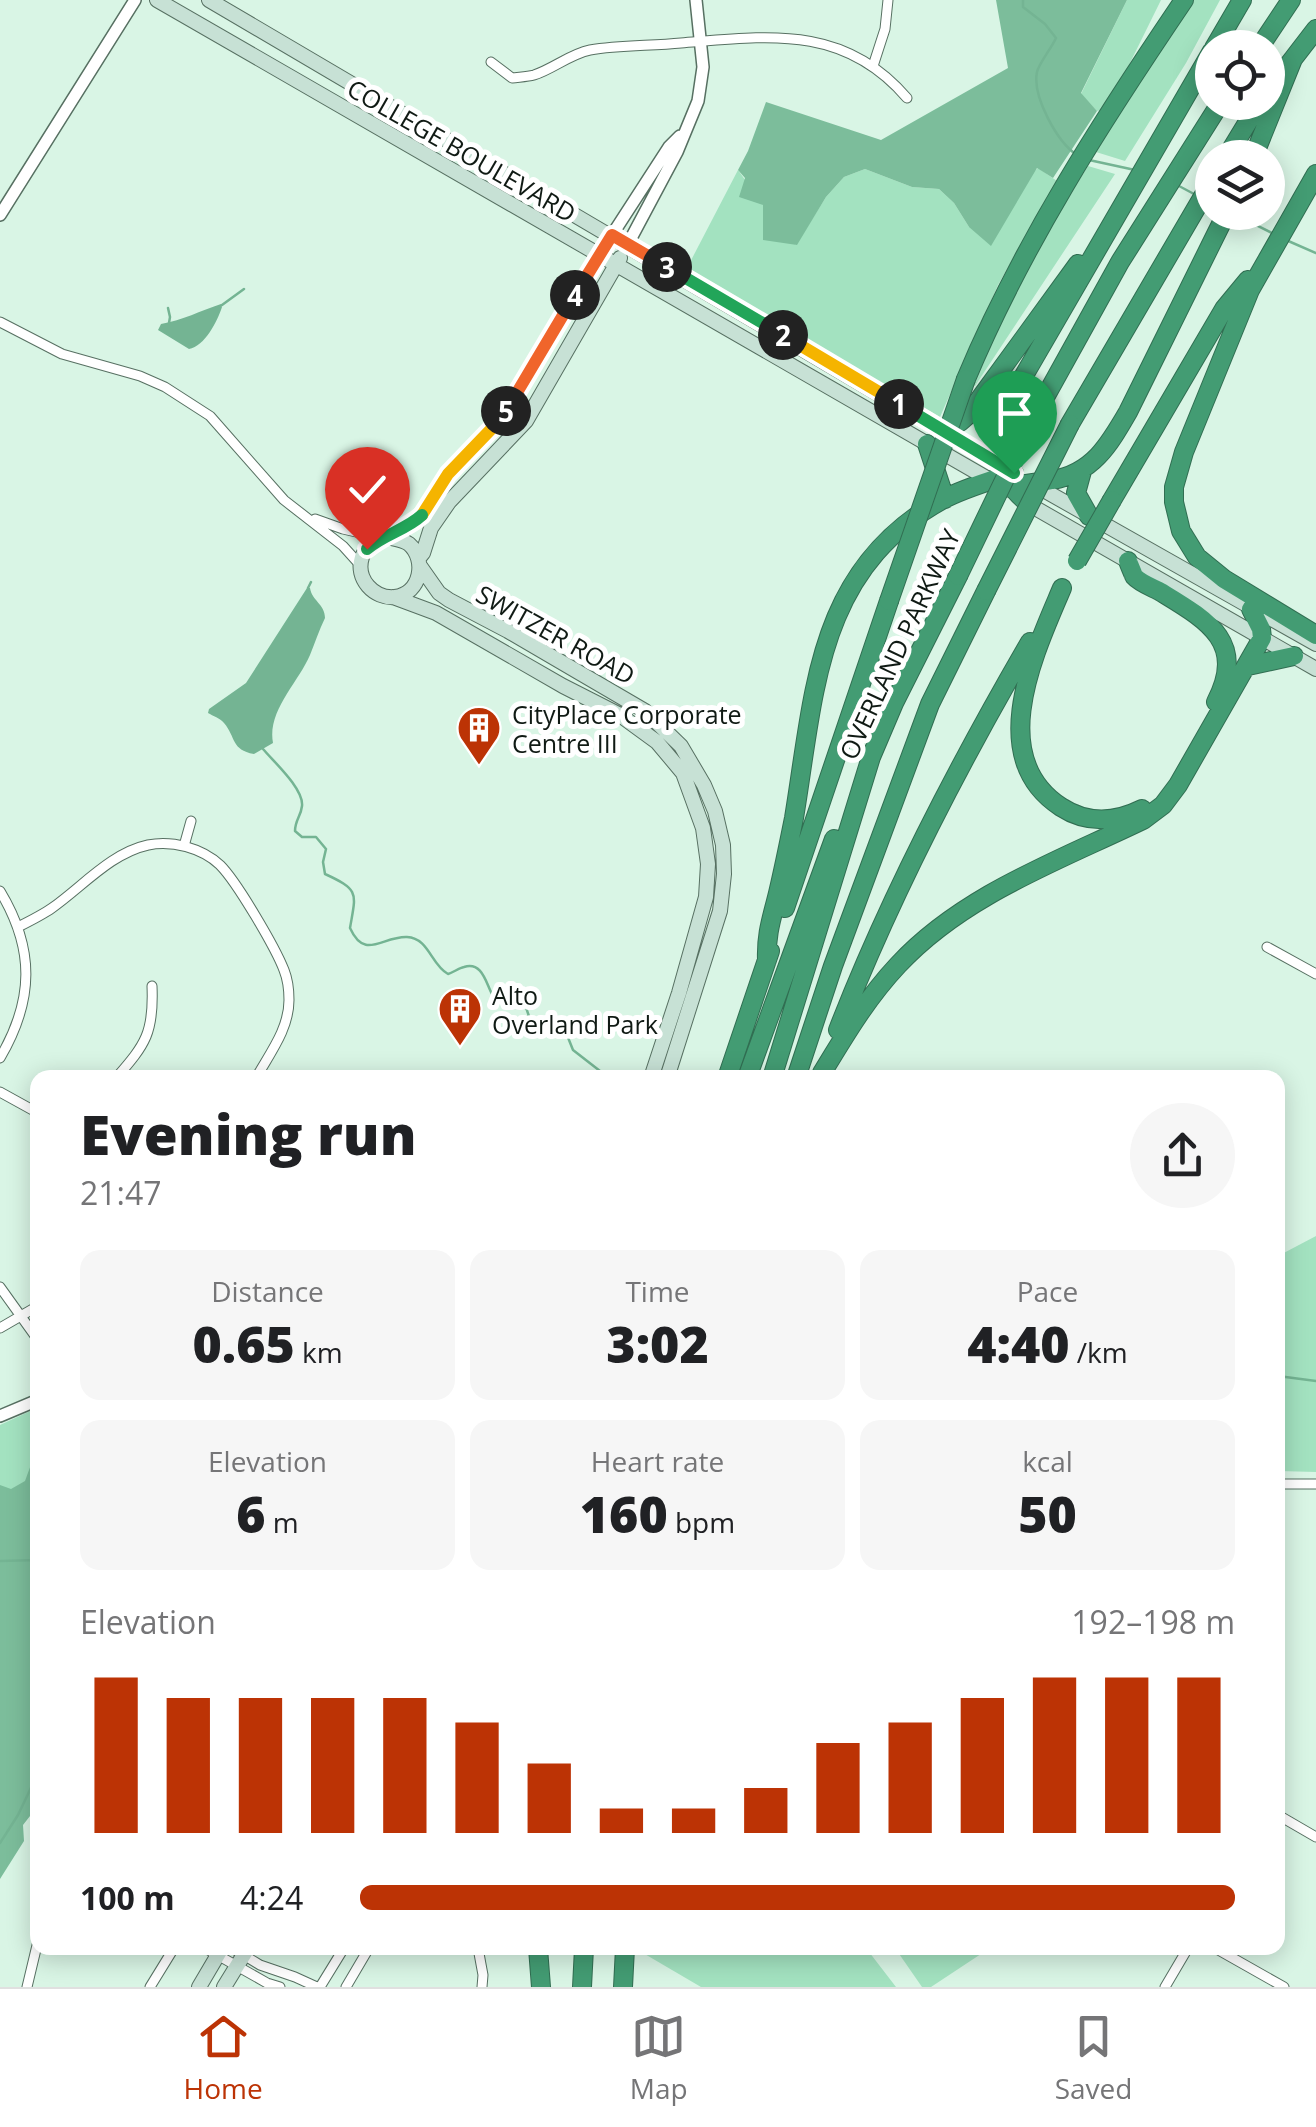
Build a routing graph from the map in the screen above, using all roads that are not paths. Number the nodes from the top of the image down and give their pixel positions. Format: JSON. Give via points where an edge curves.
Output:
{"nodes":[{"id":1,"x":134,"y":0,"type":"edge"},
{"id":2,"x":157,"y":0,"type":"edge"},
{"id":3,"x":209,"y":0,"type":"edge"},
{"id":4,"x":696,"y":0,"type":"edge"},
{"id":5,"x":888,"y":0,"type":"edge"},
{"id":6,"x":1170,"y":0,"type":"edge"},
{"id":7,"x":1184,"y":0,"type":"edge"},
{"id":8,"x":1291,"y":0,"type":"edge"},
{"id":9,"x":1239,"y":4,"type":"edge"},
{"id":10,"x":1316,"y":29,"type":"edge"},
{"id":11,"x":1224,"y":30,"type":"edge"},
{"id":12,"x":1271,"y":30,"type":"edge"},
{"id":13,"x":701,"y":42,"type":"junction"},
{"id":14,"x":1145,"y":58,"type":"junction"},
{"id":15,"x":1293,"y":59,"type":"junction"},
{"id":16,"x":491,"y":62,"type":"dead end"},
{"id":17,"x":872,"y":66,"type":"junction"},
{"id":18,"x":1285,"y":70,"type":"edge"},
{"id":19,"x":1195,"y":80,"type":"edge"},
{"id":20,"x":908,"y":98,"type":"dead end"},
{"id":21,"x":1209,"y":120,"type":"edge"},
{"id":22,"x":683,"y":133,"type":"junction"},
{"id":23,"x":1260,"y":140,"type":"edge"},
{"id":24,"x":1316,"y":174,"type":"edge"},
{"id":25,"x":643,"y":186,"type":"junction"},
{"id":26,"x":656,"y":194,"type":"junction"},
{"id":27,"x":1195,"y":211,"type":"edge"},
{"id":28,"x":0,"y":215,"type":"edge"},
{"id":29,"x":1114,"y":217,"type":"junction"},
{"id":30,"x":1218,"y":230,"type":"edge"},
{"id":31,"x":612,"y":235,"type":"junction"},
{"id":32,"x":628,"y":244,"type":"junction"},
{"id":33,"x":599,"y":255,"type":"junction"},
{"id":34,"x":1266,"y":258,"type":"junction"},
{"id":35,"x":616,"y":265,"type":"junction"},
{"id":36,"x":0,"y":322,"type":"edge"},
{"id":37,"x":504,"y":414,"type":"junction"},
{"id":38,"x":520,"y":428,"type":"junction"},
{"id":39,"x":943,"y":430,"type":"junction"},
{"id":40,"x":927,"y":444,"type":"junction"},
{"id":41,"x":1082,"y":472,"type":"junction"},
{"id":42,"x":1007,"y":479,"type":"junction"},
{"id":43,"x":945,"y":499,"type":"junction"},
{"id":44,"x":1029,"y":504,"type":"joint"},
{"id":45,"x":308,"y":516,"type":"junction"},
{"id":46,"x":1090,"y":516,"type":"junction"},
{"id":47,"x":385,"y":538,"type":"junction"},
{"id":48,"x":420,"y":562,"type":"junction"},
{"id":49,"x":1128,"y":562,"type":"junction"},
{"id":50,"x":361,"y":566,"type":"junction"},
{"id":51,"x":1062,"y":588,"type":"junction"},
{"id":52,"x":393,"y":597,"type":"junction"},
{"id":53,"x":1251,"y":609,"type":"junction"},
{"id":54,"x":508,"y":631,"type":"junction"},
{"id":55,"x":1316,"y":635,"type":"edge"},
{"id":56,"x":1262,"y":638,"type":"junction"},
{"id":57,"x":1316,"y":644,"type":"edge"},
{"id":58,"x":499,"y":650,"type":"junction"},
{"id":59,"x":1294,"y":656,"type":"junction"},
{"id":60,"x":1248,"y":666,"type":"junction"},
{"id":61,"x":1316,"y":669,"type":"edge"},
{"id":62,"x":870,"y":757,"type":"junction"},
{"id":63,"x":698,"y":788,"type":"junction"},
{"id":64,"x":190,"y":821,"type":"dead end"},
{"id":65,"x":184,"y":846,"type":"junction"},
{"id":66,"x":0,"y":891,"type":"edge"},
{"id":67,"x":18,"y":927,"type":"junction"},
{"id":68,"x":1268,"y":947,"type":"dead end"},
{"id":69,"x":767,"y":960,"type":"junction"},
{"id":70,"x":1316,"y":974,"type":"edge"},
{"id":71,"x":152,"y":986,"type":"dead end"},
{"id":72,"x":686,"y":996,"type":"junction"},
{"id":73,"x":0,"y":1058,"type":"edge"},
{"id":74,"x":122,"y":1070,"type":"edge"},
{"id":75,"x":260,"y":1070,"type":"edge"},
{"id":76,"x":654,"y":1070,"type":"edge"},
{"id":77,"x":669,"y":1070,"type":"edge"},
{"id":78,"x":730,"y":1070,"type":"edge"},
{"id":79,"x":750,"y":1070,"type":"edge"},
{"id":80,"x":774,"y":1070,"type":"edge"},
{"id":81,"x":799,"y":1070,"type":"edge"},
{"id":82,"x":823,"y":1070,"type":"edge"},
{"id":83,"x":824,"y":1070,"type":"edge"},
{"id":84,"x":0,"y":1092,"type":"edge"},
{"id":85,"x":30,"y":1109,"type":"edge"},
{"id":86,"x":0,"y":1286,"type":"edge"},
{"id":87,"x":30,"y":1311,"type":"edge"},
{"id":88,"x":22,"y":1316,"type":"junction"},
{"id":89,"x":0,"y":1328,"type":"edge"},
{"id":90,"x":30,"y":1328,"type":"edge"},
{"id":91,"x":30,"y":1403,"type":"edge"},
{"id":92,"x":0,"y":1416,"type":"edge"},
{"id":93,"x":1285,"y":1484,"type":"edge"},
{"id":94,"x":1316,"y":1484,"type":"edge"},
{"id":95,"x":1285,"y":1819,"type":"edge"},
{"id":96,"x":1316,"y":1837,"type":"edge"},
{"id":97,"x":34,"y":1955,"type":"edge"},
{"id":98,"x":170,"y":1955,"type":"edge"},
{"id":99,"x":213,"y":1955,"type":"edge"},
{"id":100,"x":240,"y":1955,"type":"edge"},
{"id":101,"x":241,"y":1955,"type":"edge"},
{"id":102,"x":242,"y":1955,"type":"edge"},
{"id":103,"x":339,"y":1955,"type":"edge"},
{"id":104,"x":365,"y":1955,"type":"edge"},
{"id":105,"x":479,"y":1955,"type":"edge"},
{"id":106,"x":539,"y":1955,"type":"edge"},
{"id":107,"x":547,"y":1955,"type":"edge"},
{"id":108,"x":584,"y":1955,"type":"edge"},
{"id":109,"x":625,"y":1955,"type":"edge"},
{"id":110,"x":1184,"y":1955,"type":"edge"},
{"id":111,"x":1228,"y":1955,"type":"edge"},
{"id":112,"x":26,"y":1987,"type":"edge"},
{"id":113,"x":150,"y":1987,"type":"edge"},
{"id":114,"x":199,"y":1987,"type":"edge"},
{"id":115,"x":224,"y":1987,"type":"edge"},
{"id":116,"x":280,"y":1987,"type":"edge"},
{"id":117,"x":318,"y":1987,"type":"edge"},
{"id":118,"x":346,"y":1987,"type":"edge"},
{"id":119,"x":482,"y":1987,"type":"edge"},
{"id":120,"x":544,"y":1987,"type":"edge"},
{"id":121,"x":582,"y":1987,"type":"edge"},
{"id":122,"x":623,"y":1987,"type":"edge"},
{"id":123,"x":1165,"y":1987,"type":"edge"},
{"id":124,"x":1284,"y":1987,"type":"edge"}],
"edges":[{"from":1,"to":28,"type":"street"},
{"from":2,"to":33,"type":"main road","name":"COLLEGE BOULEVARD"},
{"from":3,"to":31,"type":"main road","name":"COLLEGE BOULEVARD"},
{"from":4,"to":13,"type":"street"},
{"from":5,"to":17,"type":"street"},
{"from":6,"to":14,"type":"highway"},
{"from":7,"to":14,"type":"highway"},
{"from":8,"to":12,"type":"highway"},
{"from":9,"to":11,"type":"highway"},
{"from":10,"to":15,"type":"highway"},
{"from":13,"to":16,"type":"street","via":[[587,51],[512,78]]},
{"from":13,"to":17,"type":"street","via":[[808,40]]},
{"from":13,"to":22,"type":"street","via":[[701,86]]},
{"from":14,"to":69,"type":"highway","bridge":true,"via":[[1001,300],[966,380]]},
{"from":15,"to":18,"type":"highway"},
{"from":15,"to":23,"type":"highway"},
{"from":17,"to":20,"type":"street"},
{"from":19,"to":29,"type":"highway"},
{"from":21,"to":62,"type":"highway","name":"OVERLAND PARKWAY","bridge":true,"via":[[1038,410]]},
{"from":22,"to":25,"type":"street"},
{"from":22,"to":26,"type":"street"},
{"from":24,"to":34,"type":"highway"},
{"from":25,"to":26,"type":"street"},
{"from":25,"to":31,"type":"street"},
{"from":26,"to":32,"type":"street"},
{"from":27,"to":81,"type":"highway","bridge":true,"via":[[1070,424],[957,646],[922,722]]},
{"from":29,"to":39,"type":"highway","via":[[968,415]]},
{"from":29,"to":42,"type":"highway","via":[[1002,414],[996,436]]},
{"from":30,"to":41,"type":"highway","via":[[1128,412]]},
{"from":31,"to":32,"type":"main road","name":"COLLEGE BOULEVARD"},
{"from":31,"to":33,"type":"main road"},
{"from":32,"to":35,"type":"main road"},
{"from":32,"to":39,"type":"main road","name":"COLLEGE BOULEVARD"},
{"from":33,"to":35,"type":"main road","name":"COLLEGE BOULEVARD"},
{"from":33,"to":37,"type":"main road"},
{"from":34,"to":51,"type":"highway","bridge":true,"via":[[1224,309]]},
{"from":34,"to":55,"type":"highway","via":[[1184,452],[1174,502],[1196,557]]},
{"from":35,"to":38,"type":"main road"},
{"from":35,"to":40,"type":"main road","name":"COLLEGE BOULEVARD"},
{"from":36,"to":45,"type":"street","via":[[62,354],[140,376],[186,400]]},
{"from":37,"to":38,"type":"main road"},
{"from":37,"to":47,"type":"main road","via":[[448,474],[419,518]]},
{"from":38,"to":48,"type":"main road","via":[[449,502]]},
{"from":39,"to":42,"type":"main road","name":"COLLEGE BOULEVARD"},
{"from":40,"to":42,"type":"main road","name":"COLLEGE BOULEVARD"},
{"from":40,"to":43,"type":"highway"},
{"from":41,"to":42,"type":"highway","via":[[1057,480]]},
{"from":41,"to":46,"type":"highway","via":[[1076,493]]},
{"from":42,"to":43,"type":"highway"},
{"from":42,"to":44,"type":"highway"},
{"from":42,"to":46,"type":"main road","name":"COLLEGE BOULEVARD"},
{"from":43,"to":69,"type":"highway","via":[[868,561],[832,623],[766,938]]},
{"from":44,"to":49,"type":"main road"},
{"from":45,"to":47,"type":"street"},
{"from":45,"to":50,"type":"street"},
{"from":46,"to":53,"type":"main road","name":"COLLEGE BOULEVARD"},
{"from":47,"to":48,"type":"main road","via":[[410,545]]},
{"from":47,"to":50,"type":"main road","via":[[367,549]]},
{"from":48,"to":52,"type":"main road","via":[[411,589]]},
{"from":48,"to":54,"type":"main road","name":"SWITZER ROAD","via":[[439,593]]},
{"from":49,"to":51,"type":"highway","via":[[1134,576],[1209,623],[1226,665],[1215,704],[1162,791],[1122,817],[1066,810],[1042,790],[1027,763],[1020,724],[1024,685]]},
{"from":49,"to":56,"type":"main road"},
{"from":50,"to":52,"type":"main road","via":[[366,585]]},
{"from":51,"to":82,"type":"highway","via":[[928,830]]},
{"from":52,"to":58,"type":"main road","name":"SWITZER ROAD"},
{"from":53,"to":56,"type":"highway"},
{"from":53,"to":57,"type":"main road","name":"COLLEGE BOULEVARD"},
{"from":54,"to":58,"type":"main road"},
{"from":54,"to":63,"type":"main road","name":"SWITZER ROAD","via":[[644,711],[681,746]]},
{"from":56,"to":59,"type":"main road"},
{"from":56,"to":60,"type":"highway"},
{"from":58,"to":63,"type":"main road","name":"SWITZER ROAD","via":[[620,715]]},
{"from":59,"to":60,"type":"highway"},
{"from":59,"to":61,"type":"main road"},
{"from":60,"to":83,"type":"highway","via":[[1164,804],[953,916],[898,964]]},
{"from":62,"to":79,"type":"highway"},
{"from":62,"to":80,"type":"highway","name":"OVERLAND PARKWAY"},
{"from":63,"to":72,"type":"main road","name":"SWITZER ROAD","via":[[720,827],[724,874],[716,928]]},
{"from":64,"to":65,"type":"street"},
{"from":65,"to":67,"type":"street","via":[[133,850]]},
{"from":65,"to":75,"type":"street","via":[[231,878],[283,967],[289,1010]]},
{"from":66,"to":67,"type":"street"},
{"from":67,"to":73,"type":"street","via":[[26,960],[23,1004]]},
{"from":68,"to":70,"type":"street"},
{"from":69,"to":78,"type":"highway"},
{"from":71,"to":74,"type":"street","via":[[146,1039]]},
{"from":72,"to":76,"type":"main road","name":"SWITZER ROAD"},
{"from":72,"to":77,"type":"main road","name":"SWITZER ROAD"},
{"from":84,"to":85,"type":"street"},
{"from":86,"to":88,"type":"street"},
{"from":87,"to":88,"type":"street"},
{"from":88,"to":89,"type":"street"},
{"from":88,"to":90,"type":"street"},
{"from":91,"to":92,"type":"street"},
{"from":93,"to":94,"type":"street"},
{"from":95,"to":96,"type":"street"},
{"from":97,"to":112,"type":"street"},
{"from":98,"to":113,"type":"street"},
{"from":99,"to":114,"type":"main road"},
{"from":100,"to":115,"type":"main road"},
{"from":101,"to":116,"type":"street","via":[[267,1983]]},
{"from":102,"to":117,"type":"street"},
{"from":103,"to":117,"type":"street"},
{"from":104,"to":118,"type":"street"},
{"from":105,"to":119,"type":"street"},
{"from":106,"to":120,"type":"highway"},
{"from":107,"to":120,"type":"highway"},
{"from":108,"to":121,"type":"highway"},
{"from":109,"to":122,"type":"highway"},
{"from":110,"to":123,"type":"street"},
{"from":111,"to":124,"type":"street"}]}
